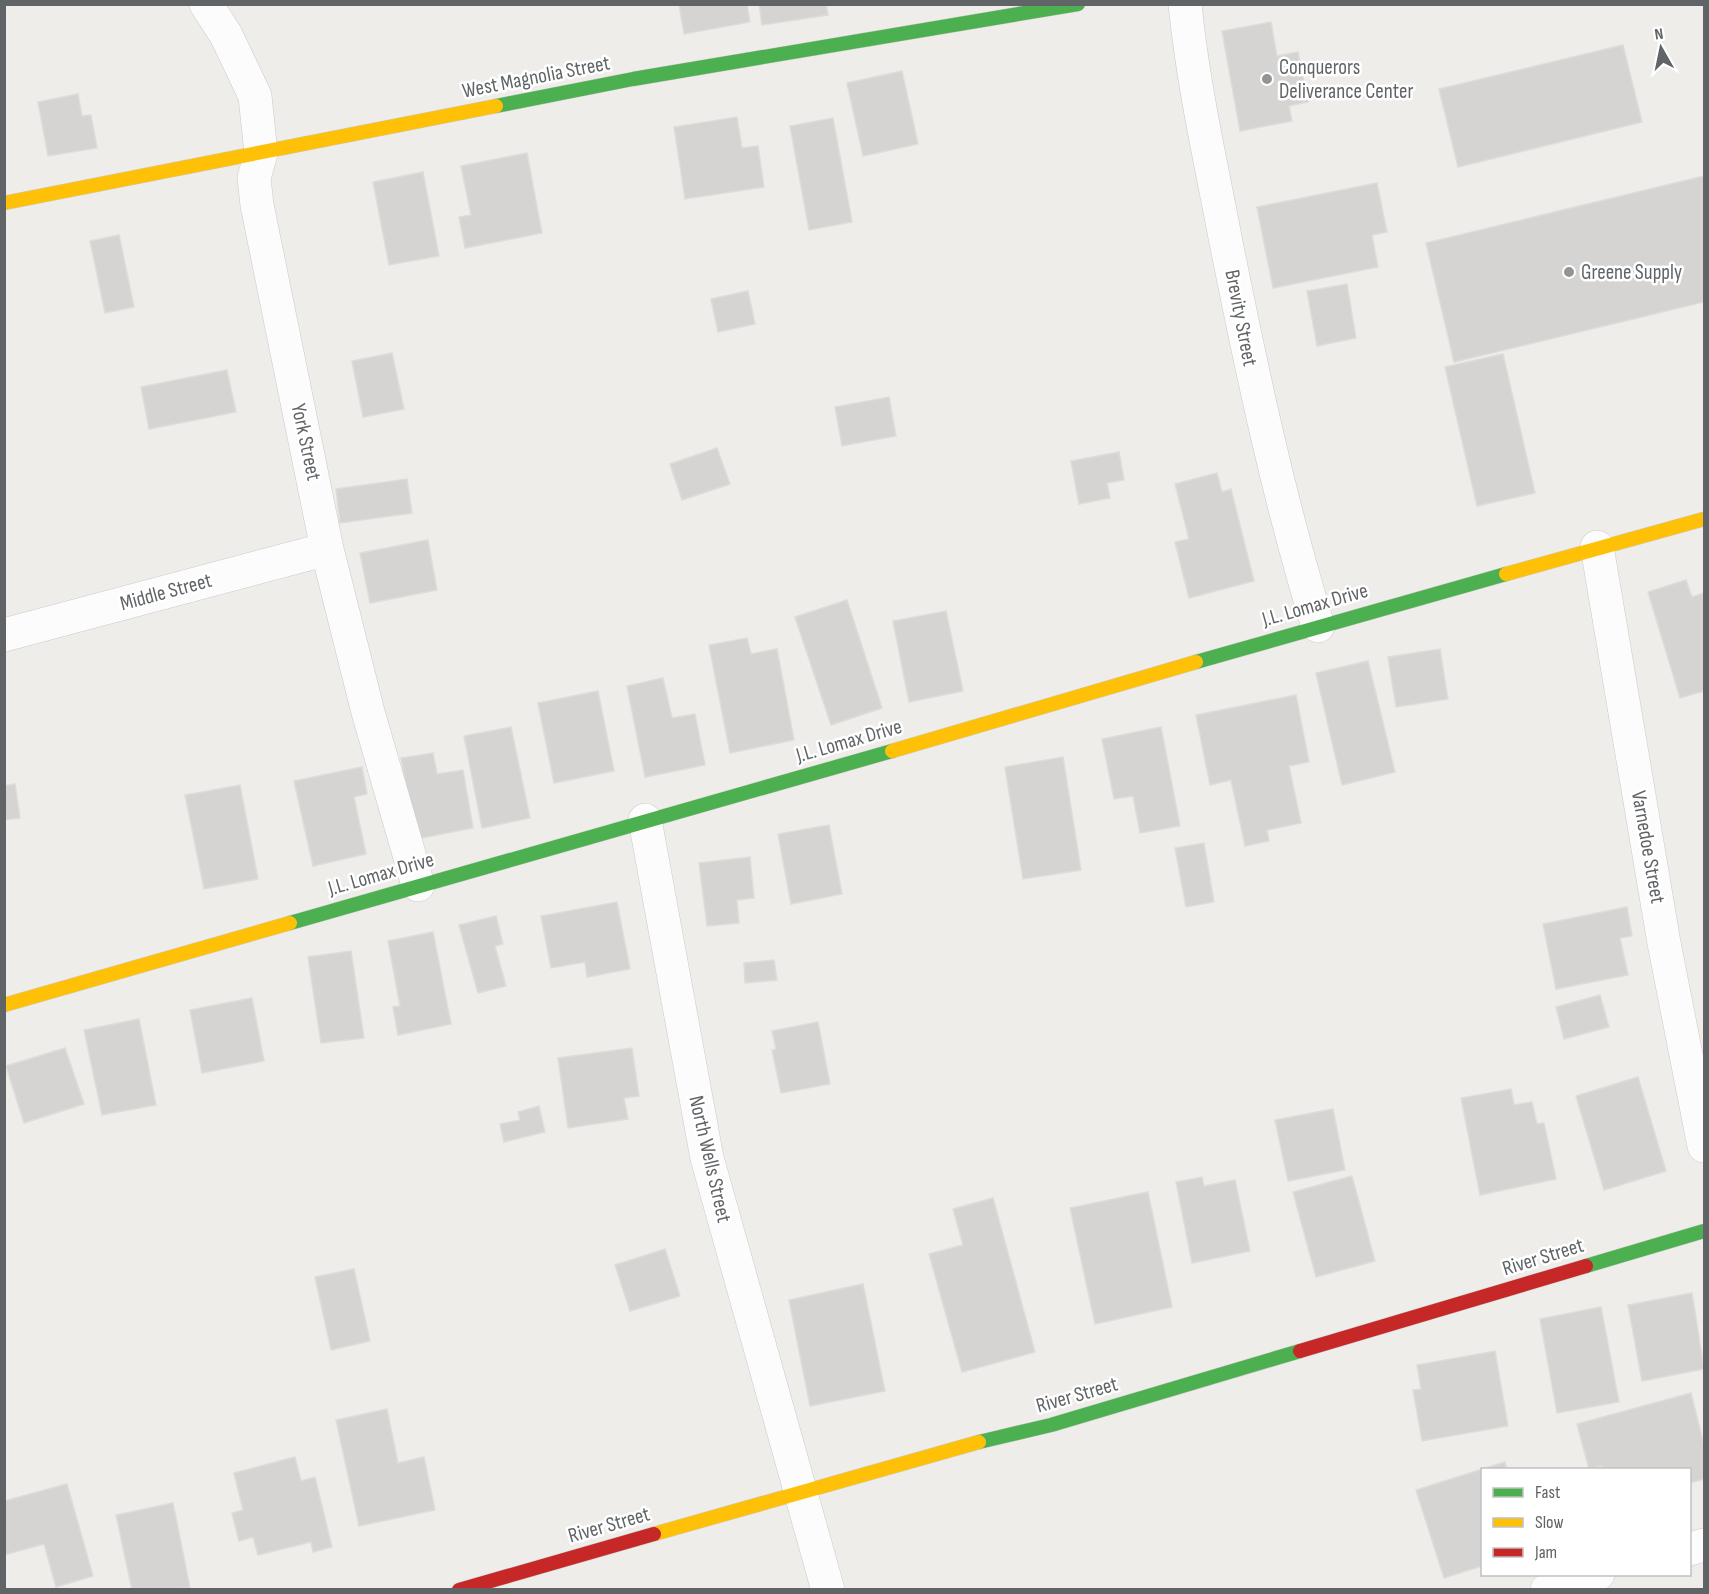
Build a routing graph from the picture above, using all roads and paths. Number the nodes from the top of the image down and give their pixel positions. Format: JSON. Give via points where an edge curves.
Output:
{"nodes":[{"id":1,"x":206,"y":4,"type":"edge"},
{"id":2,"x":1078,"y":4,"type":"edge"},
{"id":3,"x":1185,"y":4,"type":"edge"},
{"id":4,"x":1034,"y":8,"type":"edge"},
{"id":5,"x":261,"y":153,"type":"junction"},
{"id":6,"x":4,"y":203,"type":"edge"},
{"id":7,"x":1704,"y":519,"type":"edge"},
{"id":8,"x":1597,"y":547,"type":"junction"},
{"id":9,"x":327,"y":549,"type":"junction"},
{"id":10,"x":1318,"y":626,"type":"junction"},
{"id":11,"x":4,"y":635,"type":"edge"},
{"id":12,"x":645,"y":820,"type":"junction"},
{"id":13,"x":418,"y":885,"type":"junction"},
{"id":14,"x":4,"y":1005,"type":"edge"},
{"id":15,"x":1704,"y":1146,"type":"edge"},
{"id":16,"x":1704,"y":1231,"type":"edge"},
{"id":17,"x":800,"y":1492,"type":"junction"},
{"id":18,"x":1595,"y":1576,"type":"edge"},
{"id":19,"x":459,"y":1590,"type":"edge"},
{"id":20,"x":828,"y":1590,"type":"edge"},
{"id":21,"x":1547,"y":1590,"type":"edge"}],
"edges":[{"from":1,"to":5,"type":"street","name":"York Street","via":[[226,35],[255,96]]},
{"from":2,"to":4,"type":"street","name":"West Magnolia Street"},
{"from":3,"to":10,"type":"street","name":"Brevity Street","via":[[1192,68],[1255,388],[1288,529]]},
{"from":4,"to":5,"type":"street","name":"West Magnolia Street","via":[[633,79]]},
{"from":5,"to":6,"type":"street","name":"West Magnolia Street"},
{"from":5,"to":9,"type":"street","name":"York Street","via":[[254,178],[257,205]]},
{"from":7,"to":8,"type":"street","name":"J.L. Lomax Drive"},
{"from":8,"to":10,"type":"street","name":"J.L. Lomax Drive"},
{"from":8,"to":15,"type":"street","name":"Varnedoe Street","via":[[1664,943]]},
{"from":9,"to":11,"type":"street","name":"Middle Street"},
{"from":9,"to":13,"type":"street","name":"York Street","via":[[368,712]]},
{"from":10,"to":12,"type":"street","name":"J.L. Lomax Drive"},
{"from":12,"to":13,"type":"street","name":"J.L. Lomax Drive"},
{"from":12,"to":17,"type":"street","name":"North Wells Street","via":[[706,1158]]},
{"from":13,"to":14,"type":"street","name":"J.L. Lomax Drive"},
{"from":16,"to":17,"type":"street","name":"River Street","via":[[1051,1425]]},
{"from":17,"to":19,"type":"street","name":"River Street"},
{"from":17,"to":20,"type":"street","name":"North Wells Street"},
{"from":18,"to":21,"type":"street"}]}
